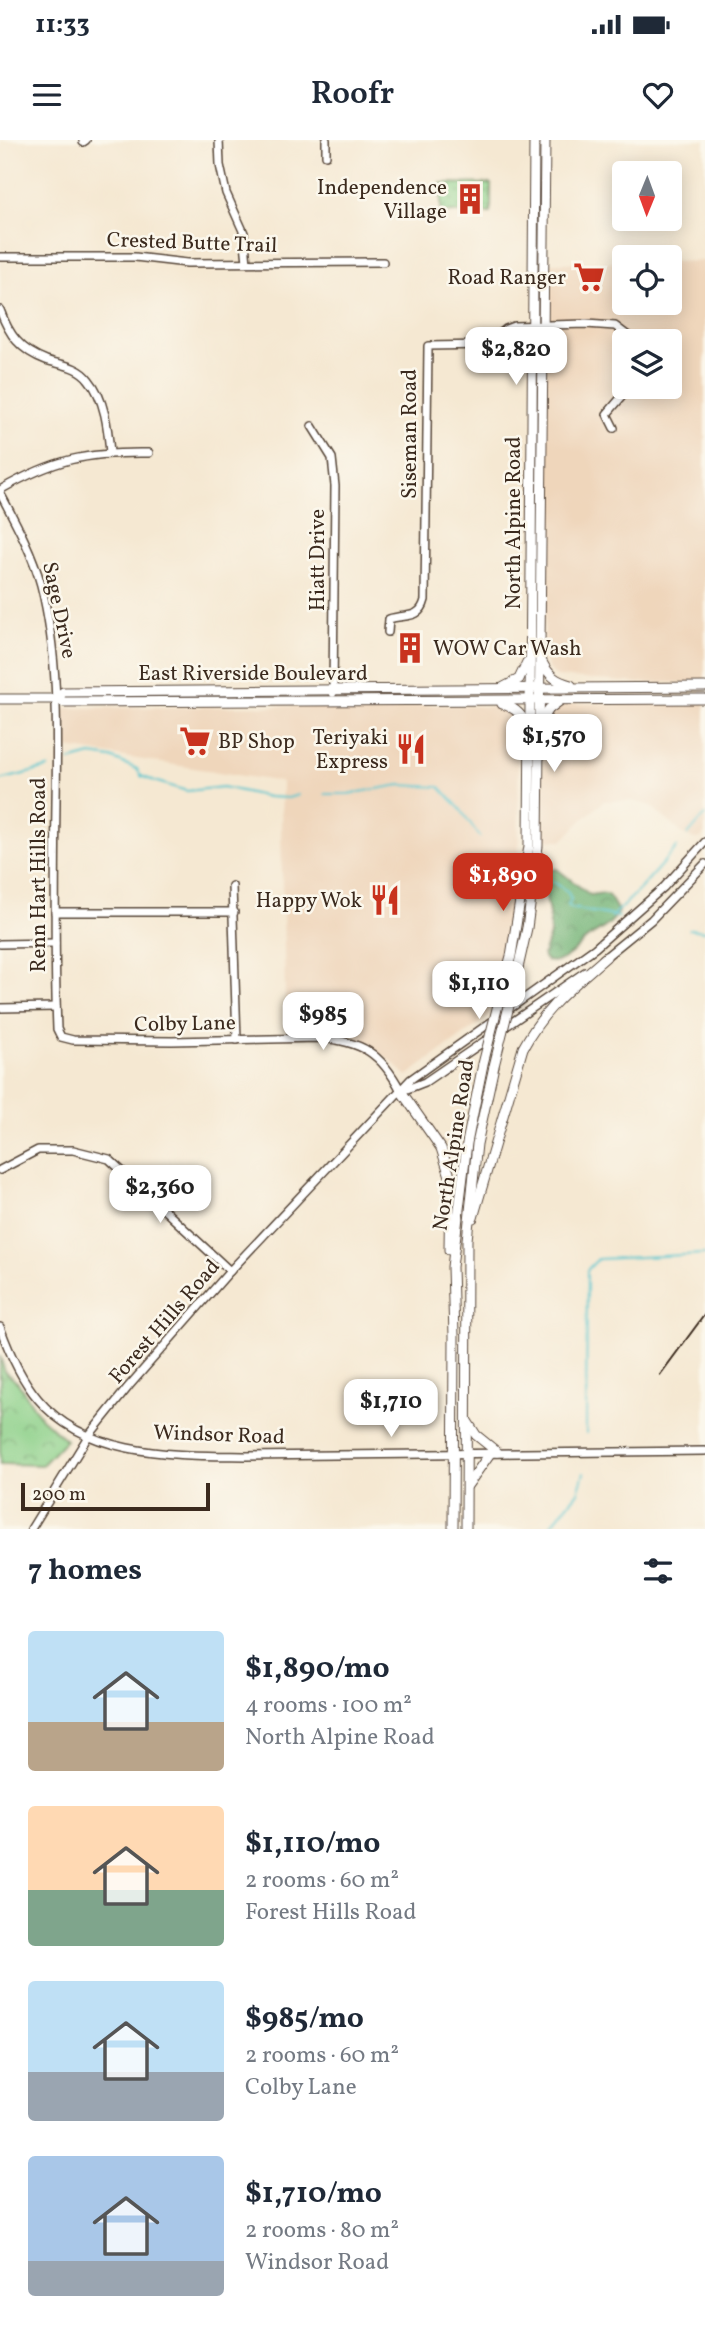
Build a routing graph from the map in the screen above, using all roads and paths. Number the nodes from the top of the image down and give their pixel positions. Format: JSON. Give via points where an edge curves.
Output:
{"nodes":[{"id":1,"x":219,"y":140,"type":"edge"},
{"id":2,"x":326,"y":140,"type":"edge"},
{"id":3,"x":534,"y":140,"type":"edge"},
{"id":4,"x":545,"y":140,"type":"edge"},
{"id":5,"x":327,"y":155,"type":"dead end"},
{"id":6,"x":0,"y":257,"type":"edge"},
{"id":7,"x":247,"y":262,"type":"junction"},
{"id":8,"x":383,"y":262,"type":"dead end"},
{"id":9,"x":0,"y":310,"type":"edge"},
{"id":10,"x":532,"y":325,"type":"junction"},
{"id":11,"x":544,"y":326,"type":"junction"},
{"id":12,"x":619,"y":329,"type":"edge"},
{"id":13,"x":620,"y":399,"type":"edge"},
{"id":14,"x":312,"y":426,"type":"dead end"},
{"id":15,"x":614,"y":428,"type":"dead end"},
{"id":16,"x":110,"y":453,"type":"junction"},
{"id":17,"x":149,"y":453,"type":"dead end"},
{"id":18,"x":0,"y":492,"type":"edge"},
{"id":19,"x":536,"y":593,"type":"junction"},
{"id":20,"x":387,"y":632,"type":"dead end"},
{"id":21,"x":530,"y":654,"type":"junction"},
{"id":22,"x":540,"y":659,"type":"junction"},
{"id":23,"x":705,"y":687,"type":"edge"},
{"id":24,"x":582,"y":688,"type":"junction"},
{"id":25,"x":333,"y":689,"type":"junction"},
{"id":26,"x":501,"y":689,"type":"junction"},
{"id":27,"x":535,"y":689,"type":"junction"},
{"id":28,"x":0,"y":699,"type":"edge"},
{"id":29,"x":57,"y":699,"type":"junction"},
{"id":30,"x":705,"y":699,"type":"edge"},
{"id":31,"x":333,"y":700,"type":"junction"},
{"id":32,"x":535,"y":700,"type":"junction"},
{"id":33,"x":561,"y":700,"type":"junction"},
{"id":34,"x":487,"y":701,"type":"junction"},
{"id":35,"x":534,"y":728,"type":"junction"},
{"id":36,"x":705,"y":842,"type":"edge"},
{"id":37,"x":705,"y":864,"type":"edge"},
{"id":38,"x":232,"y":886,"type":"dead end"},
{"id":39,"x":55,"y":912,"type":"junction"},
{"id":40,"x":234,"y":912,"type":"junction"},
{"id":41,"x":55,"y":943,"type":"junction"},
{"id":42,"x":0,"y":944,"type":"edge"},
{"id":43,"x":606,"y":957,"type":"junction"},
{"id":44,"x":56,"y":1007,"type":"junction"},
{"id":45,"x":0,"y":1009,"type":"edge"},
{"id":46,"x":73,"y":1040,"type":"joint"},
{"id":47,"x":237,"y":1040,"type":"junction"},
{"id":48,"x":401,"y":1091,"type":"junction"},
{"id":49,"x":0,"y":1170,"type":"edge"},
{"id":50,"x":467,"y":1240,"type":"junction"},
{"id":51,"x":452,"y":1267,"type":"junction"},
{"id":52,"x":230,"y":1271,"type":"junction"},
{"id":53,"x":0,"y":1327,"type":"edge"},
{"id":54,"x":466,"y":1420,"type":"junction"},
{"id":55,"x":87,"y":1438,"type":"junction"},
{"id":56,"x":705,"y":1451,"type":"edge"},
{"id":57,"x":452,"y":1452,"type":"junction"},
{"id":58,"x":466,"y":1452,"type":"junction"},
{"id":59,"x":494,"y":1452,"type":"junction"},
{"id":60,"x":466,"y":1488,"type":"junction"},
{"id":61,"x":31,"y":1529,"type":"edge"},
{"id":62,"x":453,"y":1529,"type":"edge"},
{"id":63,"x":466,"y":1529,"type":"edge"}],
"edges":[{"from":1,"to":7,"type":"street","via":[[226,193],[244,233]]},
{"from":2,"to":5,"type":"street"},
{"from":3,"to":10,"type":"main road","name":"North Alpine Road"},
{"from":4,"to":11,"type":"main road","name":"North Alpine Road"},
{"from":6,"to":7,"type":"street","name":"Crested Butte Trail"},
{"from":7,"to":8,"type":"street","name":"Crested Butte Trail"},
{"from":9,"to":16,"type":"street","via":[[7,330],[27,351],[70,366],[89,379],[100,400]]},
{"from":10,"to":11,"type":"street","name":"Siseman Road"},
{"from":10,"to":19,"type":"main road","name":"North Alpine Road"},
{"from":10,"to":20,"type":"street","name":"Siseman Road","via":[[509,328],[486,345],[428,346],[425,600],[416,614],[389,619]]},
{"from":11,"to":12,"type":"street","name":"Siseman Road","via":[[586,324]]},
{"from":11,"to":19,"type":"main road","name":"North Alpine Road"},
{"from":13,"to":15,"type":"street","via":[[607,414]]},
{"from":14,"to":25,"type":"street","name":"Hiatt Drive","via":[[332,458],[335,486]]},
{"from":16,"to":17,"type":"street"},
{"from":16,"to":18,"type":"street","via":[[64,461],[25,476]]},
{"from":18,"to":29,"type":"street","name":"Sage Drive","via":[[26,540],[40,583]]},
{"from":19,"to":21,"type":"main road","name":"North Alpine Road"},
{"from":19,"to":22,"type":"main road","name":"North Alpine Road"},
{"from":21,"to":26,"type":"main road","via":[[519,679]]},
{"from":21,"to":27,"type":"main road","name":"North Alpine Road"},
{"from":22,"to":24,"type":"main road","via":[[549,675]]},
{"from":22,"to":27,"type":"main road","name":"North Alpine Road"},
{"from":23,"to":24,"type":"main road","name":"East Riverside Boulevard"},
{"from":24,"to":27,"type":"main road","name":"East Riverside Boulevard"},
{"from":25,"to":26,"type":"main road","name":"East Riverside Boulevard"},
{"from":25,"to":29,"type":"main road","name":"East Riverside Boulevard","via":[[63,692]]},
{"from":25,"to":31,"type":"street","name":"Hiatt Drive"},
{"from":26,"to":27,"type":"main road","name":"East Riverside Boulevard"},
{"from":27,"to":32,"type":"main road","name":"North Alpine Road"},
{"from":28,"to":29,"type":"main road","name":"East Riverside Boulevard"},
{"from":29,"to":31,"type":"main road","name":"East Riverside Boulevard"},
{"from":29,"to":39,"type":"street","name":"Renn Hart Hills Road"},
{"from":30,"to":33,"type":"main road","name":"East Riverside Boulevard"},
{"from":31,"to":34,"type":"main road","name":"East Riverside Boulevard"},
{"from":32,"to":33,"type":"main road","name":"East Riverside Boulevard"},
{"from":32,"to":34,"type":"main road","name":"East Riverside Boulevard"},
{"from":32,"to":35,"type":"main road","name":"North Alpine Road"},
{"from":33,"to":35,"type":"main road"},
{"from":34,"to":35,"type":"main road","via":[[512,706]]},
{"from":35,"to":50,"type":"main road","name":"North Alpine Road","bridge":true,"via":[[538,846],[527,928],[477,1144]]},
{"from":35,"to":51,"type":"main road","name":"North Alpine Road","bridge":true,"via":[[528,846],[513,946],[483,1064]]},
{"from":36,"to":48,"type":"street","name":"Forest Hills Road","via":[[611,935],[411,1079]]},
{"from":37,"to":43,"type":"street","name":"Forest Hills Road","via":[[651,920]]},
{"from":38,"to":40,"type":"street"},
{"from":39,"to":40,"type":"street"},
{"from":39,"to":41,"type":"street","name":"Renn Hart Hills Road"},
{"from":40,"to":47,"type":"street"},
{"from":41,"to":42,"type":"street"},
{"from":41,"to":44,"type":"street","name":"Renn Hart Hills Road"},
{"from":43,"to":48,"type":"street","name":"Forest Hills Road","via":[[425,1082]]},
{"from":43,"to":50,"type":"main road","via":[[553,1004],[523,1048]]},
{"from":44,"to":45,"type":"street"},
{"from":44,"to":46,"type":"street","name":"Renn Hart Hills Road","via":[[61,1037]]},
{"from":46,"to":47,"type":"street","name":"Colby Lane"},
{"from":47,"to":48,"type":"street","name":"Colby Lane","via":[[319,1038],[358,1044],[374,1054]]},
{"from":48,"to":51,"type":"main road","via":[[441,1148],[450,1176]]},
{"from":48,"to":52,"type":"street","name":"Forest Hills Road"},
{"from":49,"to":52,"type":"street","via":[[38,1150],[73,1150],[109,1159]]},
{"from":50,"to":54,"type":"main road","name":"North Alpine Road"},
{"from":51,"to":57,"type":"main road","name":"North Alpine Road"},
{"from":52,"to":55,"type":"street","name":"Forest Hills Road"},
{"from":53,"to":55,"type":"street","name":"Windsor Road","via":[[38,1400]]},
{"from":54,"to":58,"type":"main road","name":"North Alpine Road"},
{"from":54,"to":59,"type":"main road"},
{"from":55,"to":57,"type":"street","name":"Windsor Road","via":[[197,1455]]},
{"from":55,"to":61,"type":"street","name":"Forest Hills Road"},
{"from":56,"to":59,"type":"street","name":"Windsor Road"},
{"from":57,"to":58,"type":"street","name":"Windsor Road"},
{"from":57,"to":62,"type":"main road","name":"North Alpine Road"},
{"from":58,"to":59,"type":"street","name":"Windsor Road"},
{"from":58,"to":60,"type":"main road","name":"North Alpine Road"},
{"from":59,"to":60,"type":"main road"},
{"from":60,"to":63,"type":"main road","name":"North Alpine Road"}]}
